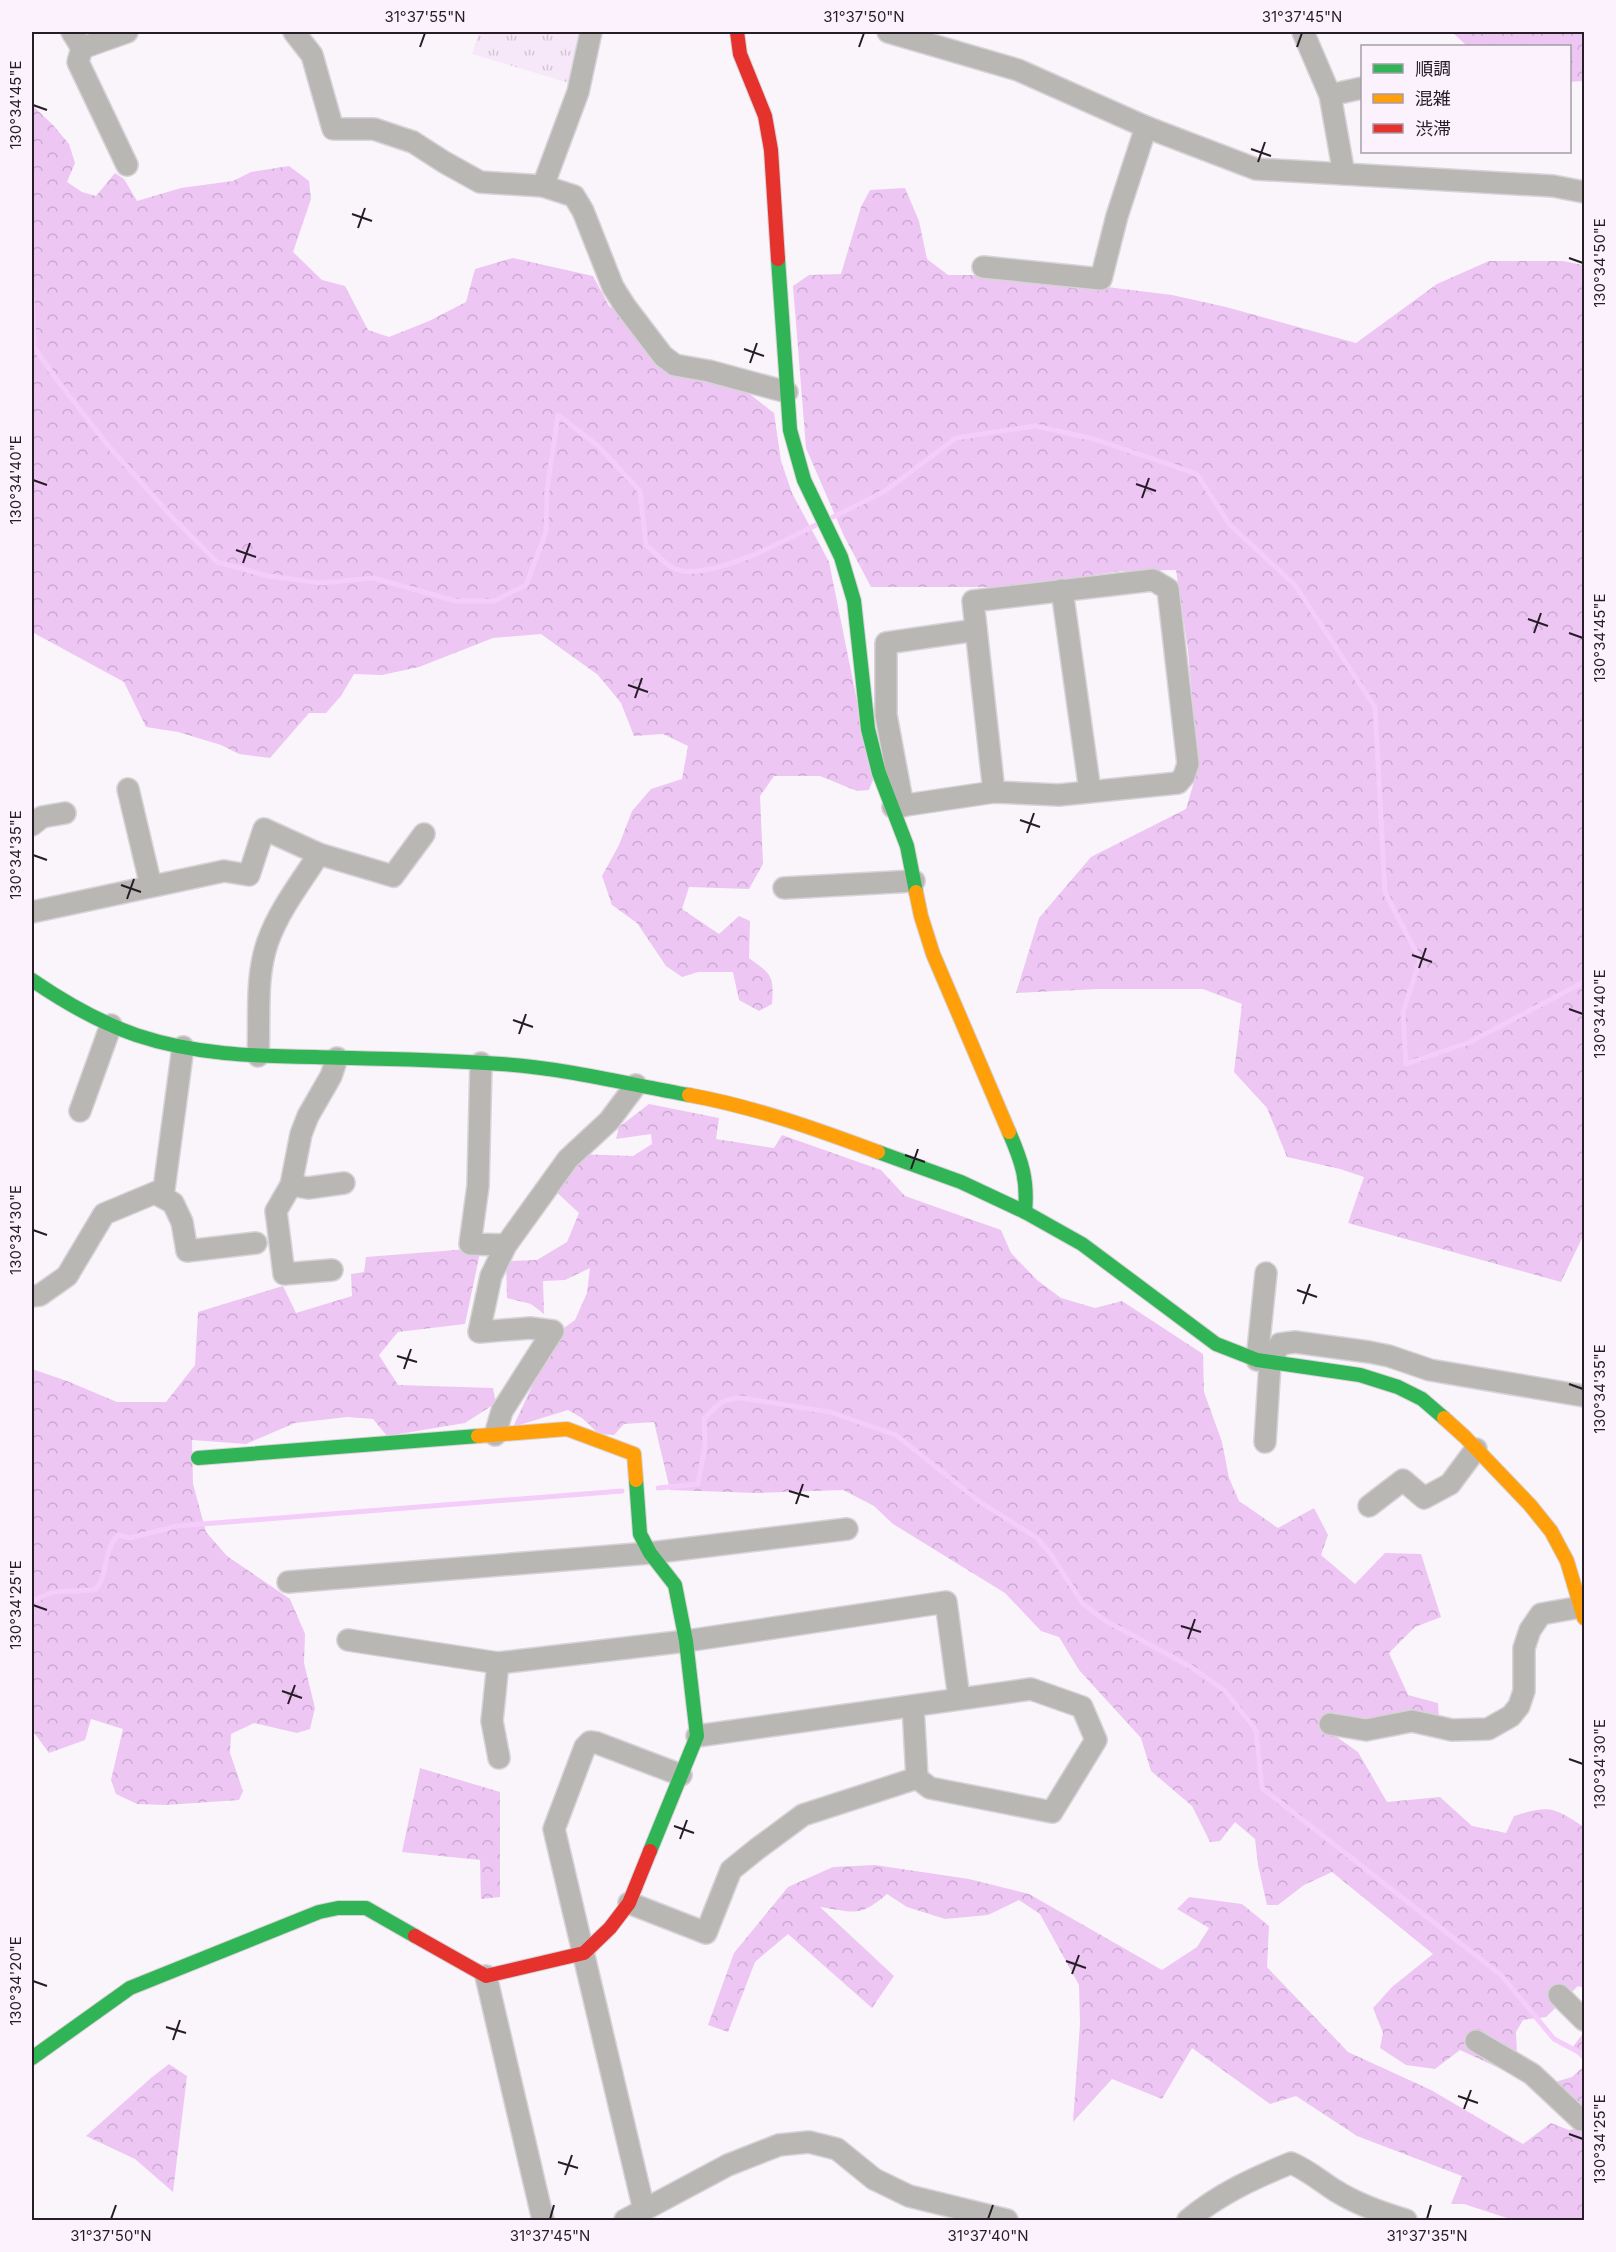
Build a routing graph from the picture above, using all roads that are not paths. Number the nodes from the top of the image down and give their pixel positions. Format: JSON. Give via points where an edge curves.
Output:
{"nodes":[{"id":1,"x":127,"y":32,"type":"edge"},
{"id":2,"x":294,"y":32,"type":"edge"},
{"id":3,"x":591,"y":32,"type":"edge"},
{"id":4,"x":737,"y":32,"type":"edge"},
{"id":5,"x":888,"y":32,"type":"edge"},
{"id":6,"x":1303,"y":32,"type":"edge"},
{"id":7,"x":932,"y":38,"type":"edge"},
{"id":8,"x":77,"y":40,"type":"edge"},
{"id":9,"x":1361,"y":88,"type":"edge"},
{"id":10,"x":1330,"y":95,"type":"junction"},
{"id":11,"x":1146,"y":127,"type":"junction"},
{"id":12,"x":127,"y":165,"type":"dead end"},
{"id":13,"x":1344,"y":174,"type":"junction"},
{"id":14,"x":543,"y":186,"type":"junction"},
{"id":15,"x":1584,"y":192,"type":"edge"},
{"id":16,"x":983,"y":267,"type":"dead end"},
{"id":17,"x":787,"y":392,"type":"junction"},
{"id":18,"x":1062,"y":590,"type":"junction"},
{"id":19,"x":976,"y":630,"type":"junction"},
{"id":20,"x":128,"y":789,"type":"dead end"},
{"id":21,"x":1090,"y":791,"type":"junction"},
{"id":22,"x":994,"y":792,"type":"junction"},
{"id":23,"x":898,"y":807,"type":"junction"},
{"id":24,"x":65,"y":813,"type":"dead end"},
{"id":25,"x":32,"y":825,"type":"edge"},
{"id":26,"x":424,"y":834,"type":"dead end"},
{"id":27,"x":319,"y":854,"type":"junction"},
{"id":28,"x":914,"y":881,"type":"junction"},
{"id":29,"x":151,"y":886,"type":"junction"},
{"id":30,"x":784,"y":888,"type":"dead end"},
{"id":31,"x":32,"y":912,"type":"edge"},
{"id":32,"x":32,"y":980,"type":"edge"},
{"id":33,"x":111,"y":1025,"type":"junction"},
{"id":34,"x":183,"y":1047,"type":"junction"},
{"id":35,"x":258,"y":1056,"type":"junction"},
{"id":36,"x":337,"y":1058,"type":"junction"},
{"id":37,"x":481,"y":1063,"type":"junction"},
{"id":38,"x":636,"y":1085,"type":"junction"},
{"id":39,"x":80,"y":1111,"type":"dead end"},
{"id":40,"x":344,"y":1183,"type":"dead end"},
{"id":41,"x":291,"y":1185,"type":"junction"},
{"id":42,"x":155,"y":1193,"type":"junction"},
{"id":43,"x":1025,"y":1212,"type":"junction"},
{"id":44,"x":256,"y":1243,"type":"dead end"},
{"id":45,"x":506,"y":1245,"type":"junction"},
{"id":46,"x":332,"y":1270,"type":"dead end"},
{"id":47,"x":1266,"y":1274,"type":"dead end"},
{"id":48,"x":32,"y":1296,"type":"edge"},
{"id":49,"x":1264,"y":1361,"type":"junction"},
{"id":50,"x":1584,"y":1396,"type":"edge"},
{"id":51,"x":495,"y":1435,"type":"junction"},
{"id":52,"x":1265,"y":1442,"type":"dead end"},
{"id":53,"x":1476,"y":1449,"type":"junction"},
{"id":54,"x":198,"y":1458,"type":"dead end"},
{"id":55,"x":1369,"y":1506,"type":"dead end"},
{"id":56,"x":847,"y":1529,"type":"dead end"},
{"id":57,"x":650,"y":1553,"type":"junction"},
{"id":58,"x":288,"y":1582,"type":"dead end"},
{"id":59,"x":1582,"y":1613,"type":"edge"},
{"id":60,"x":348,"y":1640,"type":"dead end"},
{"id":61,"x":686,"y":1641,"type":"junction"},
{"id":62,"x":498,"y":1663,"type":"junction"},
{"id":63,"x":960,"y":1698,"type":"junction"},
{"id":64,"x":913,"y":1706,"type":"junction"},
{"id":65,"x":1330,"y":1724,"type":"dead end"},
{"id":66,"x":697,"y":1736,"type":"junction"},
{"id":67,"x":499,"y":1758,"type":"dead end"},
{"id":68,"x":681,"y":1775,"type":"junction"},
{"id":69,"x":917,"y":1778,"type":"junction"},
{"id":70,"x":629,"y":1903,"type":"junction"},
{"id":71,"x":584,"y":1953,"type":"junction"},
{"id":72,"x":486,"y":1976,"type":"junction"},
{"id":73,"x":1559,"y":1995,"type":"dead end"},
{"id":74,"x":1584,"y":2020,"type":"edge"},
{"id":75,"x":1476,"y":2041,"type":"dead end"},
{"id":76,"x":32,"y":2058,"type":"edge"},
{"id":77,"x":1584,"y":2120,"type":"edge"},
{"id":78,"x":644,"y":2210,"type":"junction"},
{"id":79,"x":543,"y":2220,"type":"edge"},
{"id":80,"x":624,"y":2220,"type":"edge"},
{"id":81,"x":1007,"y":2220,"type":"edge"},
{"id":82,"x":1188,"y":2220,"type":"edge"},
{"id":83,"x":1406,"y":2220,"type":"edge"}],
"edges":[{"from":1,"to":8,"type":"street"},
{"from":2,"to":14,"type":"street","via":[[312,55],[333,129],[374,129],[413,142],[480,182]]},
{"from":3,"to":14,"type":"street","via":[[578,92]]},
{"from":4,"to":17,"type":"street","via":[[740,54],[765,116],[771,150]]},
{"from":5,"to":7,"type":"street"},
{"from":6,"to":10,"type":"street"},
{"from":7,"to":11,"type":"street","via":[[1018,70]]},
{"from":8,"to":12,"type":"street","via":[[78,62]]},
{"from":9,"to":10,"type":"street"},
{"from":10,"to":13,"type":"street"},
{"from":11,"to":13,"type":"street","via":[[1256,169]]},
{"from":11,"to":16,"type":"street","via":[[1101,279]]},
{"from":13,"to":15,"type":"street","via":[[1553,186]]},
{"from":14,"to":17,"type":"street","via":[[574,196],[613,287],[663,356],[675,365]]},
{"from":17,"to":23,"type":"street","via":[[790,430],[804,480],[841,557],[854,601],[868,729],[879,773]]},
{"from":18,"to":19,"type":"street","via":[[973,601]]},
{"from":18,"to":21,"type":"street"},
{"from":18,"to":21,"type":"street","via":[[1153,580],[1168,589],[1188,764],[1184,776],[1178,783]]},
{"from":19,"to":22,"type":"street"},
{"from":19,"to":23,"type":"street","via":[[886,644],[886,715]]},
{"from":20,"to":29,"type":"street"},
{"from":21,"to":22,"type":"street","via":[[1059,795]]},
{"from":22,"to":23,"type":"street"},
{"from":23,"to":28,"type":"street"},
{"from":24,"to":25,"type":"street","via":[[42,817]]},
{"from":26,"to":27,"type":"street","via":[[393,876]]},
{"from":27,"to":29,"type":"street","via":[[264,829],[249,874],[224,871]]},
{"from":27,"to":35,"type":"street","via":[[268,942],[260,976]]},
{"from":28,"to":30,"type":"street"},
{"from":28,"to":43,"type":"street","via":[[933,954],[1023,1165]]},
{"from":29,"to":31,"type":"street"},
{"from":32,"to":33,"type":"street"},
{"from":33,"to":34,"type":"street"},
{"from":33,"to":39,"type":"street"},
{"from":34,"to":35,"type":"street"},
{"from":34,"to":42,"type":"street","via":[[164,1189]]},
{"from":35,"to":36,"type":"street"},
{"from":36,"to":37,"type":"street"},
{"from":36,"to":41,"type":"street","via":[[301,1134]]},
{"from":37,"to":38,"type":"street"},
{"from":37,"to":45,"type":"street","via":[[478,1186],[470,1244]]},
{"from":38,"to":43,"type":"street","via":[[733,1103],[783,1117],[961,1182]]},
{"from":38,"to":45,"type":"street","via":[[609,1120],[568,1159]]},
{"from":40,"to":41,"type":"street","via":[[308,1188]]},
{"from":41,"to":46,"type":"street","via":[[276,1210],[284,1274]]},
{"from":42,"to":44,"type":"street","via":[[173,1203],[182,1222],[187,1251]]},
{"from":42,"to":48,"type":"street","via":[[104,1214],[67,1276],[40,1295]]},
{"from":43,"to":49,"type":"street","via":[[1082,1244],[1216,1344]]},
{"from":45,"to":51,"type":"street","via":[[491,1276],[479,1332],[530,1328],[553,1331],[502,1412]]},
{"from":47,"to":49,"type":"street"},
{"from":49,"to":50,"type":"street","via":[[1280,1344],[1295,1342],[1369,1352],[1430,1370]]},
{"from":49,"to":52,"type":"street"},
{"from":49,"to":53,"type":"street","via":[[1360,1375],[1398,1387],[1422,1399]]},
{"from":51,"to":54,"type":"street"},
{"from":51,"to":57,"type":"street","via":[[567,1429],[634,1454],[640,1534]]},
{"from":53,"to":55,"type":"street","via":[[1450,1484],[1424,1498],[1403,1480]]},
{"from":53,"to":59,"type":"street","via":[[1551,1531],[1568,1561]]},
{"from":56,"to":57,"type":"street"},
{"from":57,"to":58,"type":"street"},
{"from":57,"to":61,"type":"street","via":[[675,1585]]},
{"from":59,"to":65,"type":"street","via":[[1541,1614],[1524,1648],[1524,1691],[1519,1706],[1511,1716],[1488,1729],[1452,1730],[1412,1721],[1366,1730]]},
{"from":60,"to":62,"type":"street"},
{"from":61,"to":62,"type":"street"},
{"from":61,"to":63,"type":"street","via":[[946,1602]]},
{"from":61,"to":66,"type":"street"},
{"from":62,"to":67,"type":"street","via":[[492,1721]]},
{"from":63,"to":64,"type":"street"},
{"from":63,"to":69,"type":"street","via":[[1031,1689],[1082,1707],[1096,1740],[1052,1812],[930,1788]]},
{"from":64,"to":66,"type":"street"},
{"from":64,"to":69,"type":"street"},
{"from":66,"to":68,"type":"street"},
{"from":68,"to":70,"type":"street"},
{"from":68,"to":71,"type":"street","via":[[597,1743],[590,1742],[585,1747],[554,1830]]},
{"from":69,"to":70,"type":"street","via":[[803,1815],[731,1870],[706,1933]]},
{"from":70,"to":71,"type":"street"},
{"from":71,"to":72,"type":"street"},
{"from":71,"to":78,"type":"street"},
{"from":72,"to":76,"type":"street","via":[[366,1908],[338,1908],[319,1912],[130,1988]]},
{"from":72,"to":79,"type":"street"},
{"from":73,"to":74,"type":"street"},
{"from":75,"to":77,"type":"street","via":[[1532,2074]]},
{"from":78,"to":80,"type":"street"},
{"from":78,"to":81,"type":"street","via":[[728,2165],[779,2145],[809,2142],[837,2149],[874,2179],[909,2196]]},
{"from":82,"to":83,"type":"street","via":[[1250,2180],[1291,2163],[1358,2203]]}]}
